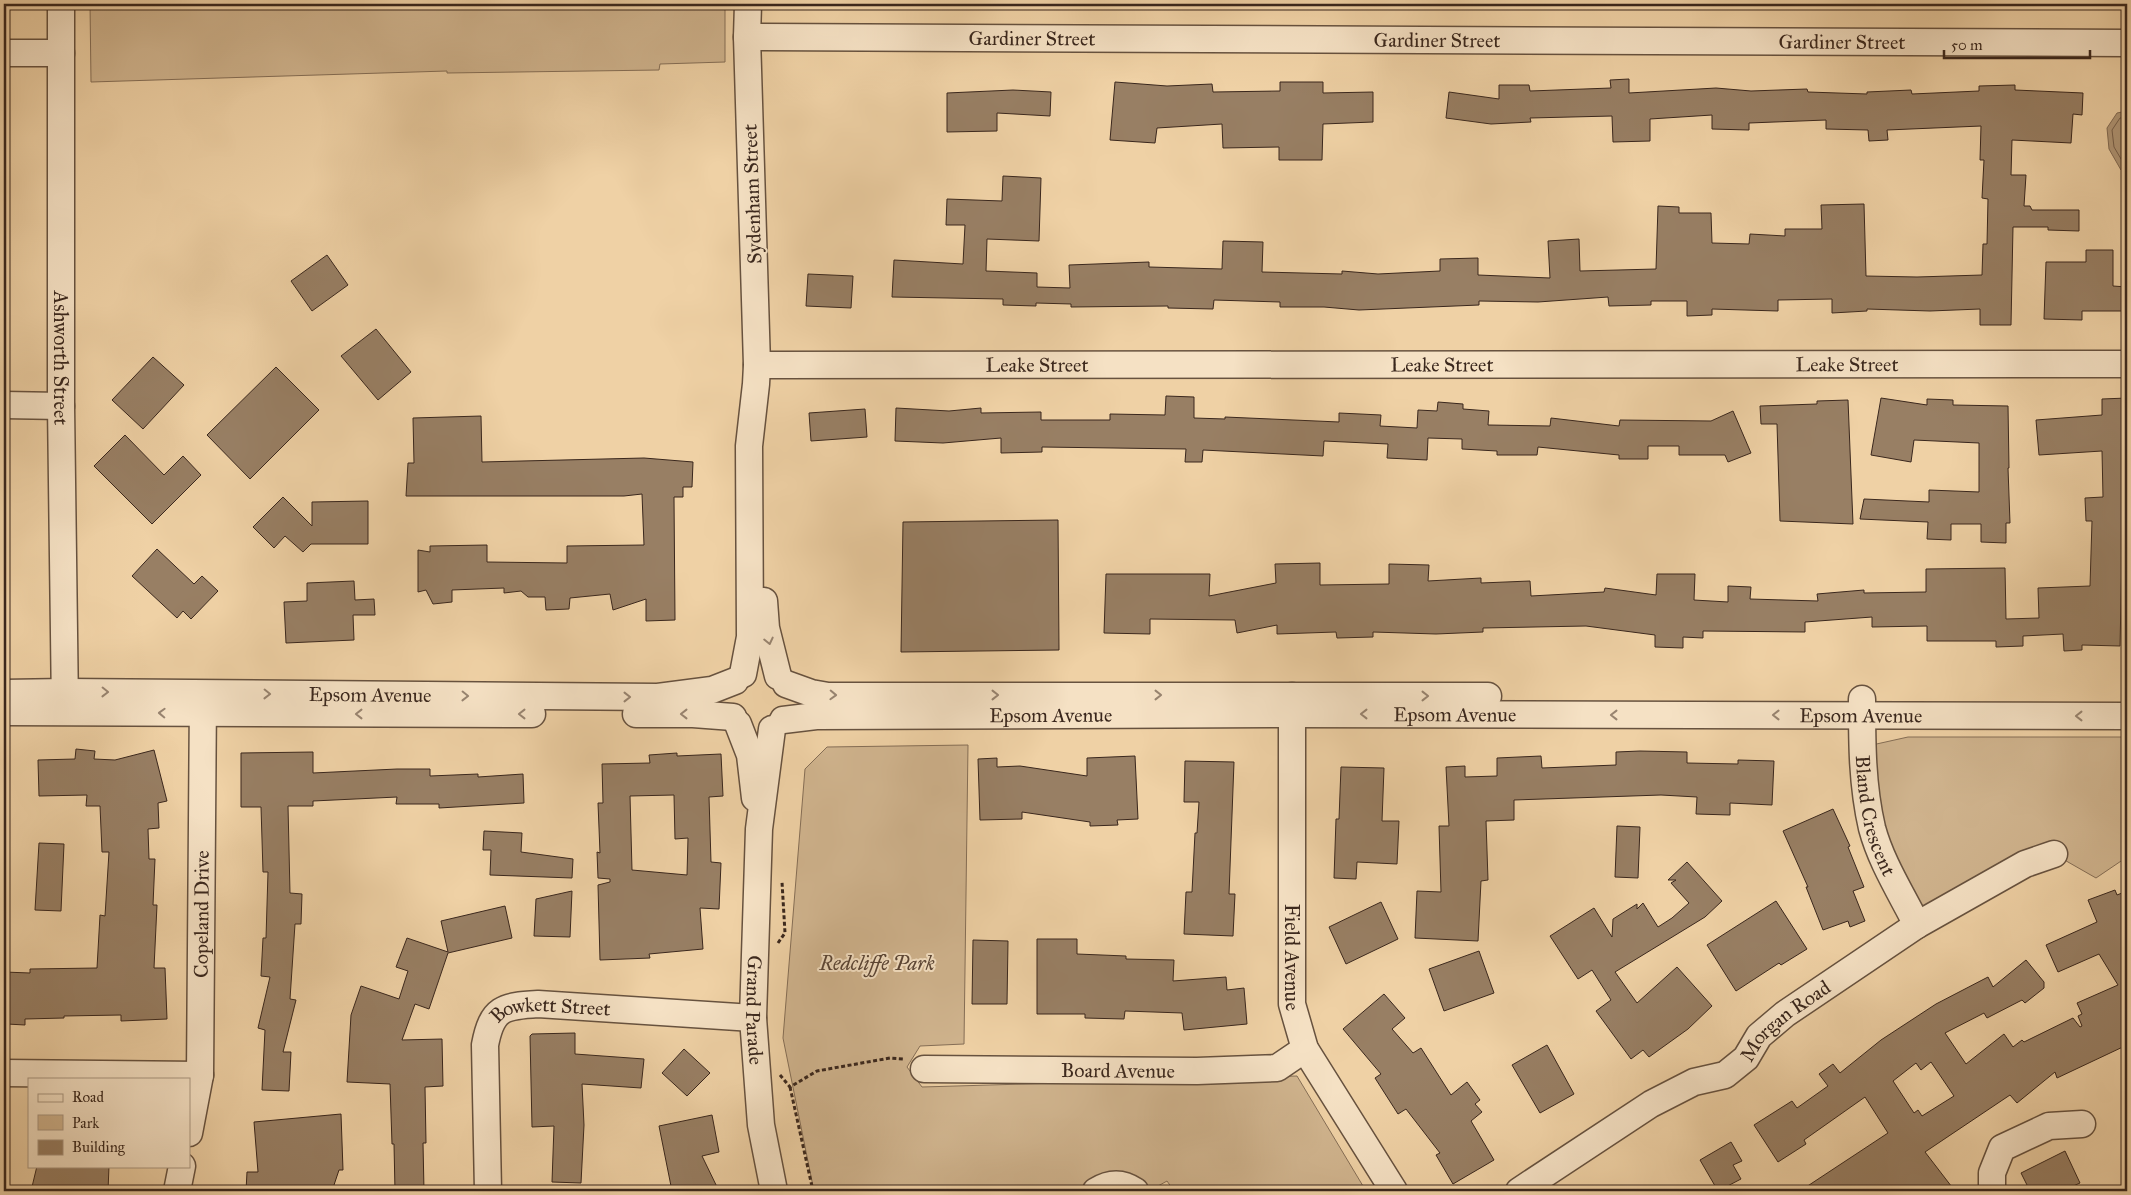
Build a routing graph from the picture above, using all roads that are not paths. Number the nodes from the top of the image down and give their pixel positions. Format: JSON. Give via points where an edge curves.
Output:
{"nodes":[{"id":1,"x":61,"y":4,"type":"edge"},
{"id":2,"x":748,"y":4,"type":"edge"},
{"id":3,"x":747,"y":37,"type":"junction"},
{"id":4,"x":2127,"y":43,"type":"edge"},
{"id":5,"x":4,"y":53,"type":"edge"},
{"id":6,"x":61,"y":53,"type":"junction"},
{"id":7,"x":2127,"y":364,"type":"edge"},
{"id":8,"x":756,"y":374,"type":"junction"},
{"id":9,"x":4,"y":405,"type":"edge"},
{"id":10,"x":61,"y":406,"type":"junction"},
{"id":11,"x":739,"y":677,"type":"junction"},
{"id":12,"x":782,"y":680,"type":"junction"},
{"id":13,"x":4,"y":693,"type":"edge"},
{"id":14,"x":2127,"y":699,"type":"edge"},
{"id":15,"x":65,"y":701,"type":"junction"},
{"id":16,"x":203,"y":704,"type":"junction"},
{"id":17,"x":1292,"y":704,"type":"junction"},
{"id":18,"x":1862,"y":707,"type":"junction"},
{"id":19,"x":4,"y":712,"type":"edge"},
{"id":20,"x":2127,"y":716,"type":"edge"},
{"id":21,"x":736,"y":720,"type":"junction"},
{"id":22,"x":778,"y":724,"type":"junction"},
{"id":23,"x":759,"y":829,"type":"junction"},
{"id":24,"x":2054,"y":854,"type":"dead end"},
{"id":25,"x":1917,"y":924,"type":"junction"},
{"id":26,"x":753,"y":1018,"type":"junction"},
{"id":27,"x":1305,"y":1049,"type":"junction"},
{"id":28,"x":924,"y":1069,"type":"road end"},
{"id":29,"x":4,"y":1073,"type":"edge"},
{"id":30,"x":200,"y":1075,"type":"junction"},
{"id":31,"x":2082,"y":1124,"type":"dead end"},
{"id":32,"x":190,"y":1128,"type":"edge"},
{"id":33,"x":182,"y":1168,"type":"edge"},
{"id":34,"x":177,"y":1191,"type":"edge"},
{"id":35,"x":488,"y":1191,"type":"edge"},
{"id":36,"x":774,"y":1191,"type":"edge"},
{"id":37,"x":1096,"y":1191,"type":"edge"},
{"id":38,"x":1135,"y":1191,"type":"edge"},
{"id":39,"x":1394,"y":1191,"type":"edge"},
{"id":40,"x":1519,"y":1191,"type":"edge"},
{"id":41,"x":1992,"y":1191,"type":"edge"}],
"edges":[{"from":1,"to":6,"type":"street","name":"Ashworth Street"},
{"from":2,"to":3,"type":"street","name":"Sydenham Street"},
{"from":3,"to":4,"type":"street","name":"Gardiner Street"},
{"from":3,"to":8,"type":"street","name":"Sydenham Street"},
{"from":5,"to":6,"type":"street"},
{"from":6,"to":10,"type":"street","name":"Ashworth Street"},
{"from":7,"to":8,"type":"street","name":"Leake Street"},
{"from":8,"to":11,"type":"street","name":"Sydenham Street","via":[[749,446],[750,638]]},
{"from":8,"to":12,"type":"street","name":"Sydenham Street","one_way":true,"via":[[765,446],[764,616]]},
{"from":9,"to":10,"type":"street"},
{"from":10,"to":15,"type":"street","name":"Ashworth Street"},
{"from":11,"to":12,"type":"street","via":[[761,669]]},
{"from":16,"to":11,"type":"street","name":"Epsom Avenue","one_way":true,"via":[[658,697],[712,690]]},
{"from":11,"to":21,"type":"street","via":[[731,688],[728,703]]},
{"from":12,"to":17,"type":"street","name":"Epsom Avenue","one_way":true,"via":[[810,693],[828,696]]},
{"from":12,"to":22,"type":"street","via":[[790,702],[788,712]]},
{"from":13,"to":15,"type":"street","name":"Epsom Avenue"},
{"from":14,"to":18,"type":"street","name":"Epsom Avenue"},
{"from":15,"to":16,"type":"street","name":"Epsom Avenue"},
{"from":15,"to":19,"type":"street","name":"Epsom Avenue"},
{"from":21,"to":16,"type":"street","name":"Epsom Avenue","one_way":true,"via":[[693,714]]},
{"from":16,"to":30,"type":"street","name":"Copeland Drive"},
{"from":17,"to":18,"type":"street","name":"Epsom Avenue"},
{"from":17,"to":22,"type":"street","name":"Epsom Avenue","via":[[825,716]]},
{"from":17,"to":27,"type":"street","name":"Field Avenue","via":[[1292,1004]]},
{"from":20,"to":18,"type":"street","name":"Epsom Avenue","one_way":true},
{"from":18,"to":25,"type":"street","name":"Bland Crescent","via":[[1863,781],[1873,829],[1886,865]]},
{"from":21,"to":22,"type":"street","via":[[758,732]]},
{"from":21,"to":23,"type":"street","name":"Grand Parade","via":[[750,755]]},
{"from":22,"to":23,"type":"street","name":"Grand Parade"},
{"from":23,"to":26,"type":"street","name":"Grand Parade"},
{"from":24,"to":25,"type":"street","name":"Morgan Road","via":[[2025,864]]},
{"from":25,"to":40,"type":"street","name":"Morgan Road","via":[[1785,1014],[1759,1036],[1746,1058],[1725,1075],[1694,1082],[1651,1104]]},
{"from":26,"to":35,"type":"street","name":"Bowkett Street","via":[[538,1004],[512,1006],[498,1013],[489,1026],[486,1045]]},
{"from":26,"to":36,"type":"street","name":"Grand Parade","via":[[761,1125]]},
{"from":27,"to":28,"type":"street","name":"Board Avenue","via":[[1276,1068],[1197,1071]]},
{"from":27,"to":39,"type":"street","name":"Field Avenue"},
{"from":29,"to":30,"type":"street"},
{"from":30,"to":32,"type":"street","name":"Copeland Drive"},
{"from":31,"to":41,"type":"street","via":[[2049,1126],[2002,1148],[1992,1173]]},
{"from":33,"to":34,"type":"street"},
{"from":37,"to":38,"type":"street","via":[[1106,1185],[1126,1184]]}]}
